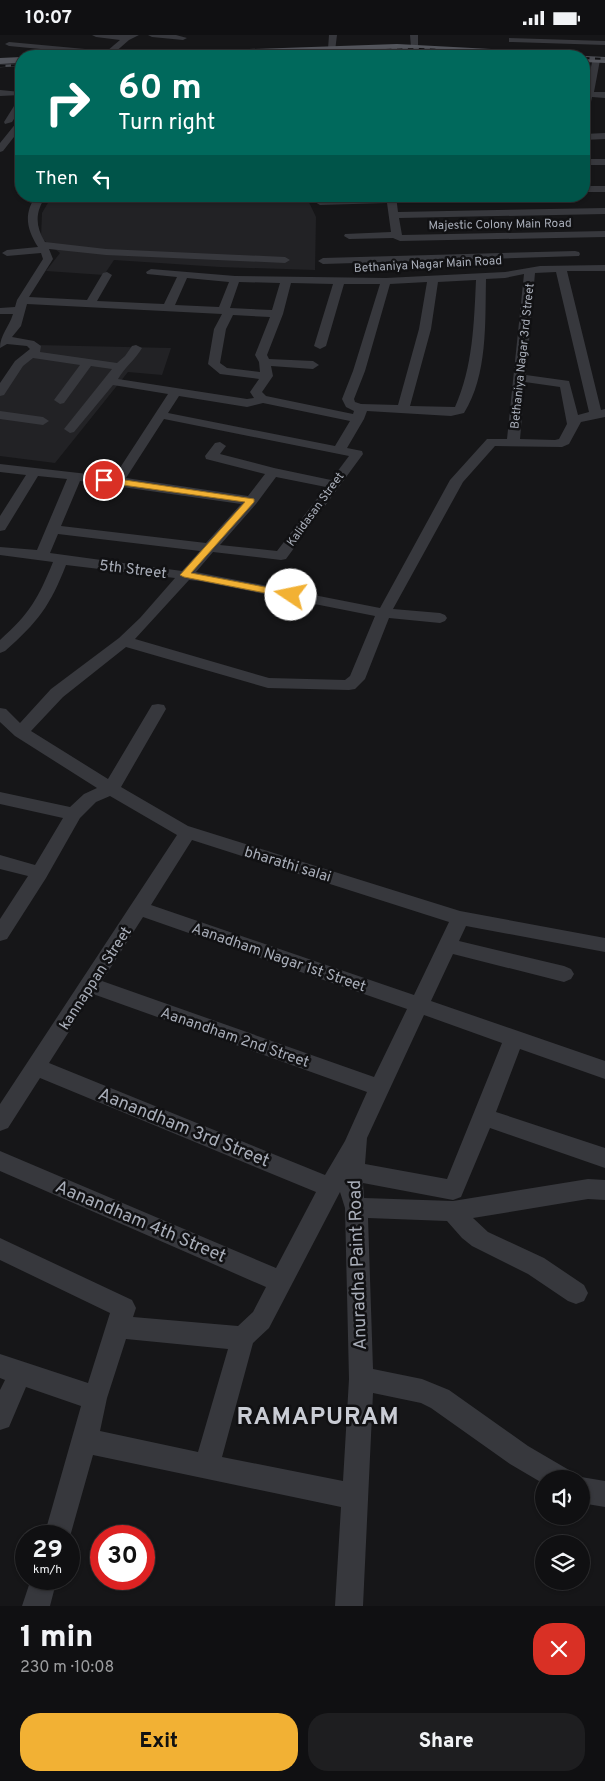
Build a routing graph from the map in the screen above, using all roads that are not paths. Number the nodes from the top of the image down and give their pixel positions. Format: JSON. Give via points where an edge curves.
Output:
{"nodes":[{"id":1,"x":96,"y":35,"type":"edge"},
{"id":2,"x":152,"y":35,"type":"edge"},
{"id":3,"x":333,"y":35,"type":"edge"},
{"id":4,"x":414,"y":35,"type":"edge"},
{"id":5,"x":130,"y":37,"type":"edge"},
{"id":6,"x":183,"y":37,"type":"dead end"},
{"id":7,"x":542,"y":38,"type":"edge"},
{"id":8,"x":512,"y":39,"type":"dead end"},
{"id":9,"x":8,"y":40,"type":"edge"},
{"id":10,"x":273,"y":41,"type":"dead end"},
{"id":11,"x":605,"y":43,"type":"edge"},
{"id":12,"x":415,"y":47,"type":"junction"},
{"id":13,"x":15,"y":50,"type":"edge"},
{"id":14,"x":76,"y":50,"type":"edge"},
{"id":15,"x":115,"y":50,"type":"edge"},
{"id":16,"x":265,"y":50,"type":"edge"},
{"id":17,"x":332,"y":50,"type":"joint"},
{"id":18,"x":456,"y":50,"type":"edge"},
{"id":19,"x":602,"y":60,"type":"edge"},
{"id":20,"x":15,"y":62,"type":"edge"},
{"id":21,"x":0,"y":63,"type":"edge"},
{"id":22,"x":0,"y":93,"type":"edge"},
{"id":23,"x":15,"y":94,"type":"edge"},
{"id":24,"x":590,"y":94,"type":"joint"},
{"id":25,"x":605,"y":95,"type":"edge"},
{"id":26,"x":15,"y":111,"type":"edge"},
{"id":27,"x":4,"y":125,"type":"edge"},
{"id":28,"x":15,"y":129,"type":"edge"},
{"id":29,"x":605,"y":136,"type":"edge"},
{"id":30,"x":5,"y":137,"type":"edge"},
{"id":31,"x":590,"y":137,"type":"edge"},
{"id":32,"x":0,"y":149,"type":"edge"},
{"id":33,"x":605,"y":161,"type":"edge"},
{"id":34,"x":590,"y":162,"type":"edge"},
{"id":35,"x":590,"y":189,"type":"edge"},
{"id":36,"x":605,"y":189,"type":"edge"},
{"id":37,"x":37,"y":202,"type":"edge"},
{"id":38,"x":392,"y":202,"type":"edge"},
{"id":39,"x":605,"y":211,"type":"edge"},
{"id":40,"x":394,"y":215,"type":"junction"},
{"id":41,"x":571,"y":219,"type":"junction"},
{"id":42,"x":605,"y":234,"type":"edge"},
{"id":43,"x":349,"y":236,"type":"dead end"},
{"id":44,"x":397,"y":236,"type":"junction"},
{"id":45,"x":44,"y":248,"type":"junction"},
{"id":46,"x":7,"y":253,"type":"dead end"},
{"id":47,"x":575,"y":254,"type":"junction"},
{"id":48,"x":285,"y":260,"type":"dead end"},
{"id":49,"x":323,"y":261,"type":"dead end"},
{"id":50,"x":605,"y":268,"type":"edge"},
{"id":51,"x":579,"y":269,"type":"junction"},
{"id":52,"x":561,"y":270,"type":"junction"},
{"id":53,"x":530,"y":271,"type":"junction"},
{"id":54,"x":151,"y":272,"type":"dead end"},
{"id":55,"x":107,"y":275,"type":"dead end"},
{"id":56,"x":183,"y":275,"type":"junction"},
{"id":57,"x":481,"y":277,"type":"junction"},
{"id":58,"x":235,"y":279,"type":"junction"},
{"id":59,"x":433,"y":279,"type":"junction"},
{"id":60,"x":286,"y":280,"type":"junction"},
{"id":61,"x":386,"y":281,"type":"junction"},
{"id":62,"x":339,"y":282,"type":"junction"},
{"id":63,"x":90,"y":304,"type":"junction"},
{"id":64,"x":20,"y":305,"type":"junction"},
{"id":65,"x":168,"y":308,"type":"junction"},
{"id":66,"x":0,"y":311,"type":"edge"},
{"id":67,"x":226,"y":311,"type":"junction"},
{"id":68,"x":276,"y":314,"type":"junction"},
{"id":69,"x":3,"y":342,"type":"edge"},
{"id":70,"x":320,"y":346,"type":"dead end"},
{"id":71,"x":136,"y":348,"type":"dead end"},
{"id":72,"x":31,"y":354,"type":"junction"},
{"id":73,"x":88,"y":362,"type":"junction"},
{"id":74,"x":265,"y":362,"type":"junction"},
{"id":75,"x":313,"y":365,"type":"dead end"},
{"id":76,"x":119,"y":367,"type":"junction"},
{"id":77,"x":267,"y":376,"type":"junction"},
{"id":78,"x":520,"y":378,"type":"junction"},
{"id":79,"x":110,"y":381,"type":"junction"},
{"id":80,"x":176,"y":391,"type":"junction"},
{"id":81,"x":0,"y":392,"type":"edge"},
{"id":82,"x":262,"y":399,"type":"junction"},
{"id":83,"x":60,"y":400,"type":"dead end"},
{"id":84,"x":403,"y":408,"type":"junction"},
{"id":85,"x":600,"y":413,"type":"edge"},
{"id":86,"x":359,"y":414,"type":"junction"},
{"id":87,"x":0,"y":415,"type":"edge"},
{"id":88,"x":160,"y":415,"type":"junction"},
{"id":89,"x":42,"y":421,"type":"dead end"},
{"id":90,"x":573,"y":423,"type":"junction"},
{"id":91,"x":70,"y":429,"type":"dead end"},
{"id":92,"x":513,"y":442,"type":"junction"},
{"id":93,"x":220,"y":446,"type":"dead end"},
{"id":94,"x":339,"y":450,"type":"junction"},
{"id":95,"x":0,"y":468,"type":"edge"},
{"id":96,"x":34,"y":472,"type":"junction"},
{"id":97,"x":273,"y":472,"type":"junction"},
{"id":98,"x":75,"y":477,"type":"junction"},
{"id":99,"x":118,"y":481,"type":"junction"},
{"id":100,"x":333,"y":484,"type":"junction"},
{"id":101,"x":251,"y":501,"type":"junction"},
{"id":102,"x":0,"y":527,"type":"edge"},
{"id":103,"x":52,"y":529,"type":"junction"},
{"id":104,"x":211,"y":546,"type":"junction"},
{"id":105,"x":0,"y":551,"type":"edge"},
{"id":106,"x":42,"y":555,"type":"junction"},
{"id":107,"x":61,"y":560,"type":"junction"},
{"id":108,"x":184,"y":575,"type":"junction"},
{"id":109,"x":384,"y":613,"type":"junction"},
{"id":110,"x":440,"y":618,"type":"dead end"},
{"id":111,"x":124,"y":641,"type":"junction"},
{"id":112,"x":0,"y":648,"type":"edge"},
{"id":113,"x":158,"y":709,"type":"dead end"},
{"id":114,"x":0,"y":713,"type":"edge"},
{"id":115,"x":21,"y":732,"type":"junction"},
{"id":116,"x":111,"y":789,"type":"junction"},
{"id":117,"x":0,"y":798,"type":"edge"},
{"id":118,"x":74,"y":814,"type":"junction"},
{"id":119,"x":188,"y":832,"type":"junction"},
{"id":120,"x":0,"y":862,"type":"edge"},
{"id":121,"x":40,"y":873,"type":"junction"},
{"id":122,"x":139,"y":908,"type":"junction"},
{"id":123,"x":460,"y":918,"type":"junction"},
{"id":124,"x":0,"y":934,"type":"edge"},
{"id":125,"x":447,"y":945,"type":"junction"},
{"id":126,"x":605,"y":945,"type":"edge"},
{"id":127,"x":564,"y":974,"type":"dead end"},
{"id":128,"x":90,"y":985,"type":"junction"},
{"id":129,"x":419,"y":1005,"type":"junction"},
{"id":130,"x":514,"y":1038,"type":"junction"},
{"id":131,"x":36,"y":1067,"type":"junction"},
{"id":132,"x":605,"y":1070,"type":"edge"},
{"id":133,"x":380,"y":1088,"type":"junction"},
{"id":134,"x":484,"y":1117,"type":"junction"},
{"id":135,"x":0,"y":1122,"type":"edge"},
{"id":136,"x":356,"y":1138,"type":"junction"},
{"id":137,"x":605,"y":1158,"type":"edge"},
{"id":138,"x":0,"y":1161,"type":"edge"},
{"id":139,"x":352,"y":1171,"type":"junction"},
{"id":140,"x":331,"y":1188,"type":"junction"},
{"id":141,"x":605,"y":1190,"type":"edge"},
{"id":142,"x":356,"y":1208,"type":"junction"},
{"id":143,"x":453,"y":1211,"type":"junction"},
{"id":144,"x":0,"y":1249,"type":"edge"},
{"id":145,"x":281,"y":1282,"type":"junction"},
{"id":146,"x":576,"y":1293,"type":"dead end"},
{"id":147,"x":118,"y":1327,"type":"junction"},
{"id":148,"x":243,"y":1337,"type":"junction"},
{"id":149,"x":10,"y":1369,"type":"edge"},
{"id":150,"x":361,"y":1379,"type":"junction"},
{"id":151,"x":95,"y":1398,"type":"junction"},
{"id":152,"x":0,"y":1418,"type":"edge"},
{"id":153,"x":85,"y":1441,"type":"junction"},
{"id":154,"x":208,"y":1466,"type":"junction"},
{"id":155,"x":545,"y":1470,"type":"edge"},
{"id":156,"x":590,"y":1492,"type":"edge"},
{"id":157,"x":605,"y":1495,"type":"edge"},
{"id":158,"x":355,"y":1497,"type":"junction"},
{"id":159,"x":60,"y":1525,"type":"edge"},
{"id":160,"x":41,"y":1590,"type":"edge"},
{"id":161,"x":36,"y":1606,"type":"edge"},
{"id":162,"x":349,"y":1606,"type":"edge"}],
"edges":[{"from":1,"to":5,"type":"street"},
{"from":2,"to":6,"type":"street"},
{"from":3,"to":17,"type":"street"},
{"from":4,"to":12,"type":"street"},
{"from":5,"to":15,"type":"street"},
{"from":7,"to":8,"type":"street"},
{"from":7,"to":11,"type":"street"},
{"from":9,"to":13,"type":"street","via":[[10,48]]},
{"from":9,"to":14,"type":"street"},
{"from":10,"to":16,"type":"main road"},
{"from":12,"to":17,"type":"main road"},
{"from":12,"to":18,"type":"main road"},
{"from":19,"to":24,"type":"street"},
{"from":20,"to":21,"type":"main road"},
{"from":22,"to":23,"type":"street"},
{"from":24,"to":25,"type":"street"},
{"from":26,"to":27,"type":"street"},
{"from":28,"to":30,"type":"street"},
{"from":29,"to":31,"type":"street"},
{"from":30,"to":32,"type":"street"},
{"from":33,"to":34,"type":"street"},
{"from":35,"to":36,"type":"street"},
{"from":37,"to":45,"type":"street","via":[[32,210],[32,221],[38,241]]},
{"from":38,"to":40,"type":"street"},
{"from":39,"to":41,"type":"street"},
{"from":40,"to":41,"type":"street"},
{"from":40,"to":44,"type":"street"},
{"from":41,"to":42,"type":"street","name":"Majestic Colony Main Road"},
{"from":41,"to":44,"type":"street","name":"Majestic Colony Main Road","via":[[404,239]]},
{"from":41,"to":47,"type":"street"},
{"from":43,"to":44,"type":"street","name":"Majestic Colony Main Road"},
{"from":45,"to":46,"type":"street"},
{"from":45,"to":48,"type":"street"},
{"from":45,"to":64,"type":"street","via":[[48,259]]},
{"from":47,"to":49,"type":"street"},
{"from":47,"to":51,"type":"street"},
{"from":50,"to":51,"type":"street","name":"Bethaniya Nagar Main Road"},
{"from":51,"to":52,"type":"street","name":"Bethaniya Nagar Main Road"},
{"from":52,"to":53,"type":"street","name":"Bethaniya Nagar Main Road"},
{"from":52,"to":85,"type":"street"},
{"from":53,"to":57,"type":"street","name":"Bethaniya Nagar Main Road"},
{"from":53,"to":78,"type":"street","name":"Bethaniya Nagar 3rd Street"},
{"from":54,"to":56,"type":"street","name":"Bethaniya Nagar Main Road"},
{"from":55,"to":63,"type":"street"},
{"from":56,"to":58,"type":"street","name":"Bethaniya Nagar Main Road"},
{"from":56,"to":65,"type":"street"},
{"from":57,"to":59,"type":"street","name":"Bethaniya Nagar Main Road"},
{"from":57,"to":84,"type":"street","via":[[474,366],[461,408],[451,412]]},
{"from":58,"to":60,"type":"street","name":"Bethaniya Nagar Main Road"},
{"from":58,"to":67,"type":"street"},
{"from":59,"to":61,"type":"street","name":"Bethaniya Nagar Main Road"},
{"from":59,"to":84,"type":"street","via":[[426,329]]},
{"from":60,"to":62,"type":"street","name":"Bethaniya Nagar Main Road"},
{"from":60,"to":68,"type":"street"},
{"from":61,"to":62,"type":"street","name":"Bethaniya Nagar Main Road"},
{"from":61,"to":86,"type":"street","via":[[348,399]]},
{"from":62,"to":70,"type":"street"},
{"from":63,"to":64,"type":"street"},
{"from":63,"to":65,"type":"street"},
{"from":64,"to":66,"type":"street"},
{"from":64,"to":69,"type":"street","via":[[15,326]]},
{"from":65,"to":67,"type":"street"},
{"from":67,"to":68,"type":"street"},
{"from":67,"to":77,"type":"street","via":[[214,364],[224,371]]},
{"from":68,"to":74,"type":"street","via":[[261,355]]},
{"from":69,"to":72,"type":"street","via":[[30,343],[36,350]]},
{"from":71,"to":76,"type":"street"},
{"from":72,"to":73,"type":"street"},
{"from":72,"to":81,"type":"street","via":[[19,364]]},
{"from":73,"to":76,"type":"street"},
{"from":73,"to":83,"type":"street"},
{"from":74,"to":75,"type":"street"},
{"from":74,"to":77,"type":"street"},
{"from":76,"to":79,"type":"street"},
{"from":77,"to":82,"type":"street","via":[[256,393]]},
{"from":78,"to":90,"type":"street","via":[[565,384]]},
{"from":78,"to":92,"type":"street","name":"Bethaniya Nagar 3rd Street"},
{"from":79,"to":80,"type":"street"},
{"from":79,"to":91,"type":"street"},
{"from":80,"to":82,"type":"street","via":[[247,403]]},
{"from":80,"to":88,"type":"street"},
{"from":82,"to":86,"type":"street"},
{"from":84,"to":86,"type":"street","via":[[365,407]]},
{"from":85,"to":90,"type":"street","via":[[576,419]]},
{"from":86,"to":94,"type":"street"},
{"from":87,"to":89,"type":"street"},
{"from":88,"to":94,"type":"street"},
{"from":88,"to":99,"type":"street"},
{"from":90,"to":92,"type":"street","via":[[561,443]]},
{"from":92,"to":109,"type":"street","via":[[492,442],[457,480]]},
{"from":93,"to":97,"type":"street","via":[[211,456]]},
{"from":94,"to":100,"type":"street","name":"Kalidasan Street","via":[[356,454]]},
{"from":95,"to":96,"type":"street"},
{"from":96,"to":98,"type":"street"},
{"from":96,"to":102,"type":"street"},
{"from":97,"to":100,"type":"street"},
{"from":97,"to":101,"type":"street"},
{"from":98,"to":99,"type":"street"},
{"from":98,"to":103,"type":"street"},
{"from":99,"to":101,"type":"street"},
{"from":100,"to":104,"type":"street","name":"Kalidasan Street","via":[[281,556]]},
{"from":101,"to":104,"type":"street"},
{"from":103,"to":104,"type":"street"},
{"from":103,"to":106,"type":"street"},
{"from":104,"to":108,"type":"street"},
{"from":105,"to":106,"type":"street","name":"5th Street"},
{"from":106,"to":107,"type":"street","name":"5th Street"},
{"from":107,"to":108,"type":"street","name":"5th Street"},
{"from":107,"to":112,"type":"street","via":[[46,597],[26,625]]},
{"from":108,"to":109,"type":"street","name":"5th Street"},
{"from":108,"to":111,"type":"street"},
{"from":109,"to":110,"type":"street","name":"5th Street"},
{"from":109,"to":111,"type":"street","via":[[357,679],[349,685],[268,683]]},
{"from":111,"to":115,"type":"street","via":[[57,693]]},
{"from":113,"to":116,"type":"street"},
{"from":114,"to":115,"type":"street","name":"bharathi salai"},
{"from":115,"to":116,"type":"street","name":"bharathi salai"},
{"from":116,"to":118,"type":"street","via":[[90,798]]},
{"from":116,"to":119,"type":"street","name":"bharathi salai"},
{"from":117,"to":118,"type":"street"},
{"from":118,"to":121,"type":"street"},
{"from":119,"to":122,"type":"street","name":"kannappan Street"},
{"from":119,"to":123,"type":"street","name":"bharathi salai"},
{"from":120,"to":121,"type":"street"},
{"from":121,"to":124,"type":"street"},
{"from":122,"to":128,"type":"street","name":"kannappan Street"},
{"from":122,"to":129,"type":"street","name":"Aanadham Nagar 1st Street"},
{"from":123,"to":125,"type":"street","name":"Anuradha Paint Road"},
{"from":123,"to":126,"type":"street","name":"bharathi salai"},
{"from":125,"to":127,"type":"street"},
{"from":125,"to":129,"type":"street","name":"Anuradha Paint Road"},
{"from":128,"to":131,"type":"street","name":"kannappan Street"},
{"from":128,"to":133,"type":"street","name":"Aanandham 2nd Street"},
{"from":129,"to":130,"type":"street","name":"Aanadham Nagar 1st Street"},
{"from":129,"to":133,"type":"street","name":"Anuradha Paint Road"},
{"from":130,"to":132,"type":"street","name":"Aanadham Nagar 1st Street"},
{"from":130,"to":134,"type":"street"},
{"from":131,"to":135,"type":"street","name":"kannappan Street"},
{"from":131,"to":140,"type":"street","name":"Aanandham 3rd Street","via":[[255,1154]]},
{"from":133,"to":136,"type":"street","name":"Anuradha Paint Road"},
{"from":134,"to":137,"type":"street"},
{"from":134,"to":139,"type":"street","via":[[453,1190]]},
{"from":136,"to":139,"type":"street","name":"Anuradha Paint Road"},
{"from":136,"to":140,"type":"street"},
{"from":138,"to":145,"type":"street","name":"Aanandham 4th Street"},
{"from":139,"to":142,"type":"street","name":"Anuradha Paint Road","via":[[350,1193]]},
{"from":140,"to":145,"type":"street"},
{"from":141,"to":143,"type":"street","via":[[588,1189]]},
{"from":142,"to":143,"type":"street"},
{"from":142,"to":150,"type":"street","name":"Anuradha Paint Road"},
{"from":143,"to":146,"type":"street","via":[[480,1239],[536,1266]]},
{"from":144,"to":147,"type":"street","via":[[124,1308]]},
{"from":145,"to":148,"type":"street","via":[[261,1319]]},
{"from":147,"to":148,"type":"street"},
{"from":147,"to":151,"type":"street"},
{"from":148,"to":154,"type":"street"},
{"from":149,"to":151,"type":"street"},
{"from":149,"to":152,"type":"street"},
{"from":150,"to":155,"type":"street","via":[[422,1391],[440,1399]]},
{"from":150,"to":158,"type":"street","name":"Anuradha Paint Road"},
{"from":151,"to":153,"type":"street"},
{"from":153,"to":154,"type":"street"},
{"from":153,"to":159,"type":"street"},
{"from":154,"to":158,"type":"street"},
{"from":156,"to":157,"type":"street"},
{"from":158,"to":162,"type":"street","name":"Anuradha Paint Road"},
{"from":160,"to":161,"type":"street"}]}
